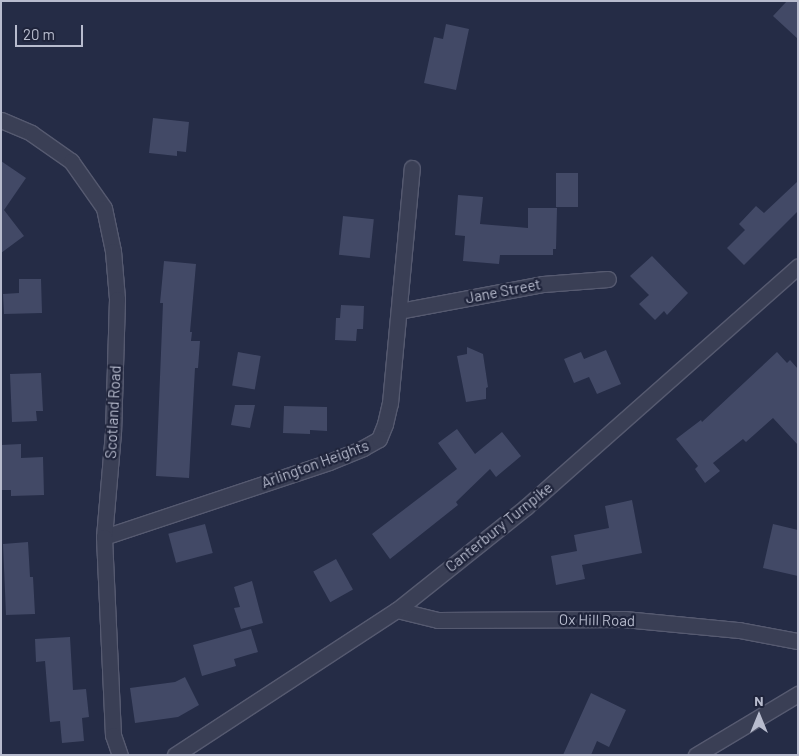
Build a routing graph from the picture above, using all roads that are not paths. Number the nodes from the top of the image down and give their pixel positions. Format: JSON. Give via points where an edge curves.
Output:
{"nodes":[{"id":1,"x":1,"y":120,"type":"edge"},
{"id":2,"x":412,"y":168,"type":"dead end"},
{"id":3,"x":798,"y":266,"type":"edge"},
{"id":4,"x":608,"y":279,"type":"dead end"},
{"id":5,"x":398,"y":311,"type":"junction"},
{"id":6,"x":104,"y":537,"type":"junction"},
{"id":7,"x":397,"y":610,"type":"junction"},
{"id":8,"x":798,"y":641,"type":"edge"},
{"id":9,"x":798,"y":694,"type":"edge"},
{"id":10,"x":120,"y":755,"type":"edge"},
{"id":11,"x":175,"y":755,"type":"edge"},
{"id":12,"x":696,"y":755,"type":"edge"}],
"edges":[{"from":1,"to":6,"type":"street","name":"Scotland Road","via":[[31,133],[71,161],[104,208],[113,251],[117,298],[113,432]]},
{"from":2,"to":5,"type":"street","name":"Arlington Heights"},
{"from":3,"to":7,"type":"street","name":"Canterbury Turnpike","via":[[526,506]]},
{"from":4,"to":5,"type":"street","name":"Jane Street","via":[[543,284]]},
{"from":5,"to":6,"type":"street","name":"Arlington Heights","via":[[388,413],[376,441],[329,462]]},
{"from":6,"to":10,"type":"street","name":"Scotland Road","via":[[113,735]]},
{"from":7,"to":8,"type":"street","name":"Ox Hill Road","via":[[438,620],[624,618],[738,630]]},
{"from":7,"to":11,"type":"street","name":"Canterbury Turnpike"},
{"from":9,"to":12,"type":"street"}]}
